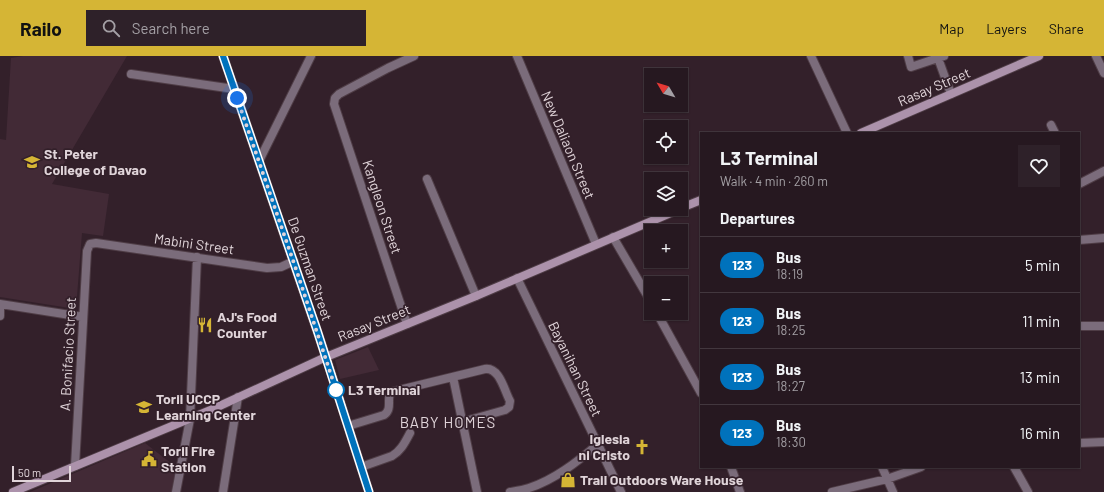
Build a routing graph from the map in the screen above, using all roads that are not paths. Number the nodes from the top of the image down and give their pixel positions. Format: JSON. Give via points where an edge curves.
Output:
{"nodes":[{"id":1,"x":223,"y":56,"type":"edge"},
{"id":2,"x":311,"y":56,"type":"edge"},
{"id":3,"x":414,"y":56,"type":"edge"},
{"id":4,"x":517,"y":56,"type":"edge"},
{"id":5,"x":811,"y":56,"type":"edge"},
{"id":6,"x":908,"y":56,"type":"edge"},
{"id":7,"x":1039,"y":56,"type":"edge"},
{"id":8,"x":1096,"y":56,"type":"edge"},
{"id":9,"x":941,"y":57,"type":"edge"},
{"id":10,"x":1104,"y":73,"type":"edge"},
{"id":11,"x":131,"y":74,"type":"dead end"},
{"id":12,"x":234,"y":89,"type":"junction"},
{"id":13,"x":951,"y":94,"type":"junction"},
{"id":14,"x":1051,"y":125,"type":"dead end"},
{"id":15,"x":847,"y":132,"type":"edge"},
{"id":16,"x":863,"y":132,"type":"edge"},
{"id":17,"x":1054,"y":132,"type":"edge"},
{"id":18,"x":259,"y":162,"type":"junction"},
{"id":19,"x":1104,"y":170,"type":"edge"},
{"id":20,"x":427,"y":179,"type":"dead end"},
{"id":21,"x":1080,"y":182,"type":"edge"},
{"id":22,"x":700,"y":200,"type":"edge"},
{"id":23,"x":688,"y":206,"type":"edge"},
{"id":24,"x":663,"y":216,"type":"edge"},
{"id":25,"x":613,"y":237,"type":"junction"},
{"id":26,"x":1104,"y":238,"type":"edge"},
{"id":27,"x":1080,"y":240,"type":"edge"},
{"id":28,"x":90,"y":244,"type":"joint"},
{"id":29,"x":596,"y":244,"type":"junction"},
{"id":30,"x":197,"y":258,"type":"junction"},
{"id":31,"x":294,"y":261,"type":"junction"},
{"id":32,"x":517,"y":278,"type":"junction"},
{"id":33,"x":644,"y":290,"type":"edge"},
{"id":34,"x":476,"y":296,"type":"junction"},
{"id":35,"x":0,"y":304,"type":"edge"},
{"id":36,"x":0,"y":316,"type":"edge"},
{"id":37,"x":83,"y":317,"type":"junction"},
{"id":38,"x":661,"y":320,"type":"edge"},
{"id":39,"x":407,"y":324,"type":"junction"},
{"id":40,"x":1080,"y":326,"type":"edge"},
{"id":41,"x":1104,"y":326,"type":"edge"},
{"id":42,"x":326,"y":357,"type":"junction"},
{"id":43,"x":453,"y":378,"type":"junction"},
{"id":44,"x":700,"y":392,"type":"edge"},
{"id":45,"x":238,"y":397,"type":"junction"},
{"id":46,"x":190,"y":419,"type":"junction"},
{"id":47,"x":462,"y":422,"type":"junction"},
{"id":48,"x":348,"y":426,"type":"junction"},
{"id":49,"x":410,"y":433,"type":"dead end"},
{"id":50,"x":1104,"y":442,"type":"edge"},
{"id":51,"x":1080,"y":443,"type":"edge"},
{"id":52,"x":597,"y":445,"type":"junction"},
{"id":53,"x":75,"y":466,"type":"junction"},
{"id":54,"x":361,"y":467,"type":"junction"},
{"id":55,"x":731,"y":468,"type":"edge"},
{"id":56,"x":882,"y":468,"type":"edge"},
{"id":57,"x":918,"y":468,"type":"edge"},
{"id":58,"x":1015,"y":468,"type":"edge"},
{"id":59,"x":887,"y":479,"type":"junction"},
{"id":60,"x":13,"y":492,"type":"edge"},
{"id":61,"x":176,"y":492,"type":"edge"},
{"id":62,"x":223,"y":492,"type":"edge"},
{"id":63,"x":369,"y":492,"type":"edge"},
{"id":64,"x":477,"y":492,"type":"edge"},
{"id":65,"x":510,"y":492,"type":"edge"},
{"id":66,"x":621,"y":492,"type":"edge"},
{"id":67,"x":740,"y":492,"type":"edge"},
{"id":68,"x":832,"y":492,"type":"edge"},
{"id":69,"x":894,"y":492,"type":"edge"},
{"id":70,"x":1028,"y":492,"type":"edge"}],
"edges":[{"from":1,"to":12,"type":"street","name":"De Guzman Street"},
{"from":2,"to":18,"type":"street"},
{"from":3,"to":39,"type":"street","name":"Kangleon Street","via":[[339,94],[334,101]]},
{"from":4,"to":29,"type":"street","name":"New Daliaon Street"},
{"from":5,"to":15,"type":"street"},
{"from":6,"to":9,"type":"street","via":[[911,67]]},
{"from":7,"to":13,"type":"street","name":"Rasay Street"},
{"from":8,"to":10,"type":"street"},
{"from":9,"to":13,"type":"street"},
{"from":11,"to":12,"type":"street"},
{"from":12,"to":18,"type":"street","name":"De Guzman Street"},
{"from":13,"to":16,"type":"street","name":"Rasay Street"},
{"from":14,"to":17,"type":"street"},
{"from":18,"to":31,"type":"street","name":"De Guzman Street"},
{"from":19,"to":21,"type":"street"},
{"from":20,"to":34,"type":"street"},
{"from":22,"to":23,"type":"street","name":"Rasay Street"},
{"from":24,"to":25,"type":"street","name":"Rasay Street"},
{"from":25,"to":29,"type":"street","name":"Rasay Street"},
{"from":25,"to":33,"type":"street"},
{"from":26,"to":27,"type":"street"},
{"from":28,"to":30,"type":"street","name":"Mabini Street"},
{"from":28,"to":37,"type":"street","name":"A. Bonifacio Street","via":[[87,251]]},
{"from":29,"to":32,"type":"street","name":"Rasay Street"},
{"from":30,"to":31,"type":"street","name":"Mabini Street","via":[[267,268],[281,267]]},
{"from":30,"to":46,"type":"street"},
{"from":31,"to":42,"type":"street","name":"De Guzman Street"},
{"from":32,"to":34,"type":"street","name":"Rasay Street"},
{"from":32,"to":52,"type":"street","name":"Bayanihan Street"},
{"from":34,"to":39,"type":"street","name":"Rasay Street"},
{"from":35,"to":36,"type":"street"},
{"from":35,"to":37,"type":"street"},
{"from":37,"to":53,"type":"street","name":"A. Bonifacio Street"},
{"from":38,"to":44,"type":"street"},
{"from":39,"to":42,"type":"street","name":"Rasay Street"},
{"from":40,"to":41,"type":"street"},
{"from":42,"to":45,"type":"street","name":"Rasay Street"},
{"from":42,"to":48,"type":"street","name":"De Guzman Street"},
{"from":43,"to":47,"type":"street"},
{"from":43,"to":47,"type":"street","via":[[489,368],[498,375],[510,401],[509,407],[505,410]]},
{"from":43,"to":48,"type":"street","via":[[391,392],[387,413]]},
{"from":45,"to":46,"type":"street","name":"Rasay Street"},
{"from":45,"to":62,"type":"street"},
{"from":46,"to":53,"type":"street","name":"Rasay Street"},
{"from":46,"to":61,"type":"street"},
{"from":47,"to":64,"type":"street"},
{"from":48,"to":54,"type":"street","name":"De Guzman Street"},
{"from":49,"to":54,"type":"street","via":[[396,454]]},
{"from":50,"to":51,"type":"street"},
{"from":52,"to":65,"type":"street","via":[[553,477],[530,488]]},
{"from":52,"to":66,"type":"street","name":"Bayanihan Street"},
{"from":53,"to":60,"type":"street","name":"Rasay Street"},
{"from":54,"to":63,"type":"street","name":"De Guzman Street"},
{"from":55,"to":67,"type":"street"},
{"from":56,"to":59,"type":"street"},
{"from":57,"to":59,"type":"street"},
{"from":58,"to":70,"type":"street"},
{"from":59,"to":68,"type":"street"},
{"from":59,"to":69,"type":"street"}]}
